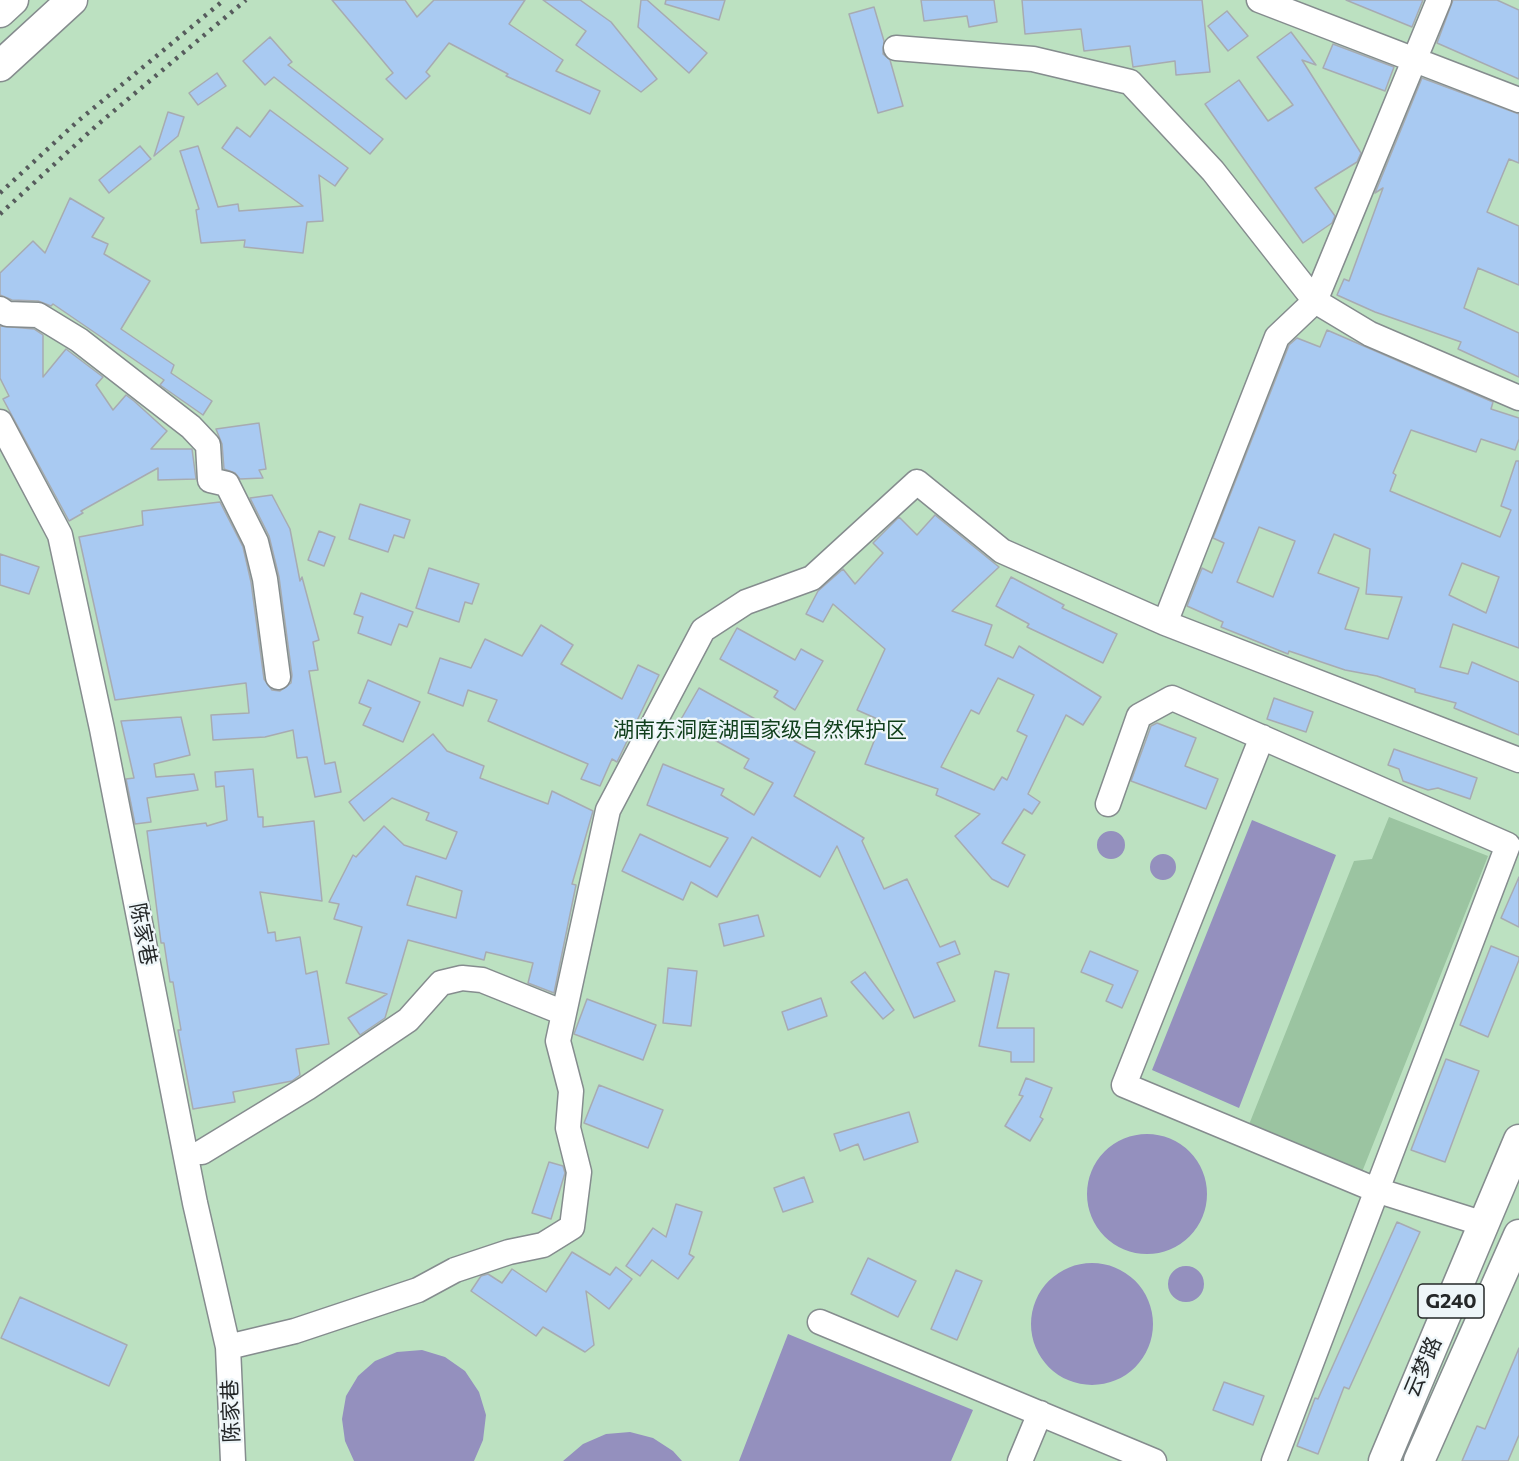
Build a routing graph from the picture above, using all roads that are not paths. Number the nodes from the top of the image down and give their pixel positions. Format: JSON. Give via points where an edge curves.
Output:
{"nodes":[{"id":1,"x":14,"y":0,"type":"edge"},
{"id":2,"x":72,"y":0,"type":"edge"},
{"id":3,"x":1259,"y":0,"type":"edge"},
{"id":4,"x":1439,"y":0,"type":"edge"},
{"id":5,"x":0,"y":12,"type":"edge"},
{"id":6,"x":896,"y":48,"type":"dead end"},
{"id":7,"x":1416,"y":58,"type":"junction"},
{"id":8,"x":0,"y":66,"type":"edge"},
{"id":9,"x":1519,"y":100,"type":"edge"},
{"id":10,"x":1315,"y":301,"type":"junction"},
{"id":11,"x":0,"y":309,"type":"edge"},
{"id":12,"x":1519,"y":399,"type":"edge"},
{"id":13,"x":0,"y":422,"type":"edge"},
{"id":14,"x":1165,"y":623,"type":"junction"},
{"id":15,"x":278,"y":677,"type":"dead end"},
{"id":16,"x":1262,"y":737,"type":"junction"},
{"id":17,"x":1519,"y":760,"type":"edge"},
{"id":18,"x":1108,"y":804,"type":"dead end"},
{"id":19,"x":564,"y":1013,"type":"junction"},
{"id":20,"x":1519,"y":1140,"type":"edge"},
{"id":21,"x":202,"y":1152,"type":"dead end"},
{"id":22,"x":1376,"y":1190,"type":"junction"},
{"id":23,"x":1484,"y":1224,"type":"junction"},
{"id":24,"x":1519,"y":1235,"type":"edge"},
{"id":25,"x":820,"y":1322,"type":"dead end"},
{"id":26,"x":228,"y":1347,"type":"junction"},
{"id":27,"x":1040,"y":1413,"type":"junction"},
{"id":28,"x":233,"y":1461,"type":"edge"},
{"id":29,"x":1020,"y":1461,"type":"edge"},
{"id":30,"x":1154,"y":1461,"type":"edge"},
{"id":31,"x":1274,"y":1461,"type":"edge"},
{"id":32,"x":1384,"y":1461,"type":"edge"},
{"id":33,"x":1419,"y":1461,"type":"edge"}],
"edges":[{"from":1,"to":5,"type":"main road"},
{"from":2,"to":8,"type":"main road"},
{"from":3,"to":7,"type":"street"},
{"from":4,"to":7,"type":"street"},
{"from":6,"to":10,"type":"street","via":[[1033,59],[1130,82],[1213,171]]},
{"from":7,"to":9,"type":"street"},
{"from":7,"to":10,"type":"street"},
{"from":10,"to":12,"type":"street","via":[[1370,334]]},
{"from":10,"to":14,"type":"street","via":[[1277,337]]},
{"from":11,"to":15,"type":"street","via":[[7,314],[38,315],[79,340],[191,427],[208,445],[210,480],[228,484],[256,542]]},
{"from":13,"to":26,"type":"street","name":"陈家巷","via":[[60,535],[195,1203]]},
{"from":14,"to":17,"type":"street"},
{"from":14,"to":19,"type":"street","via":[[1002,551],[917,482],[812,578],[747,603],[703,630],[608,810]]},
{"from":16,"to":18,"type":"street","via":[[1172,698],[1139,716]]},
{"from":16,"to":22,"type":"street","via":[[1508,845]]},
{"from":16,"to":22,"type":"street","via":[[1124,1086]]},
{"from":19,"to":21,"type":"street","via":[[482,980],[462,978],[441,983],[408,1020]]},
{"from":19,"to":26,"type":"street","via":[[558,1041],[571,1091],[568,1128],[579,1172],[572,1227],[543,1245],[455,1270],[418,1290],[295,1331]]},
{"from":20,"to":23,"type":"main road","name":"云梦路","number":"G240"},
{"from":22,"to":23,"type":"street"},
{"from":22,"to":31,"type":"street"},
{"from":23,"to":32,"type":"main road","name":"云梦路","number":"G240"},
{"from":24,"to":33,"type":"main road","number":"G240"},
{"from":25,"to":27,"type":"street"},
{"from":26,"to":28,"type":"street","name":"陈家巷"},
{"from":27,"to":29,"type":"street"},
{"from":27,"to":30,"type":"street"}]}
